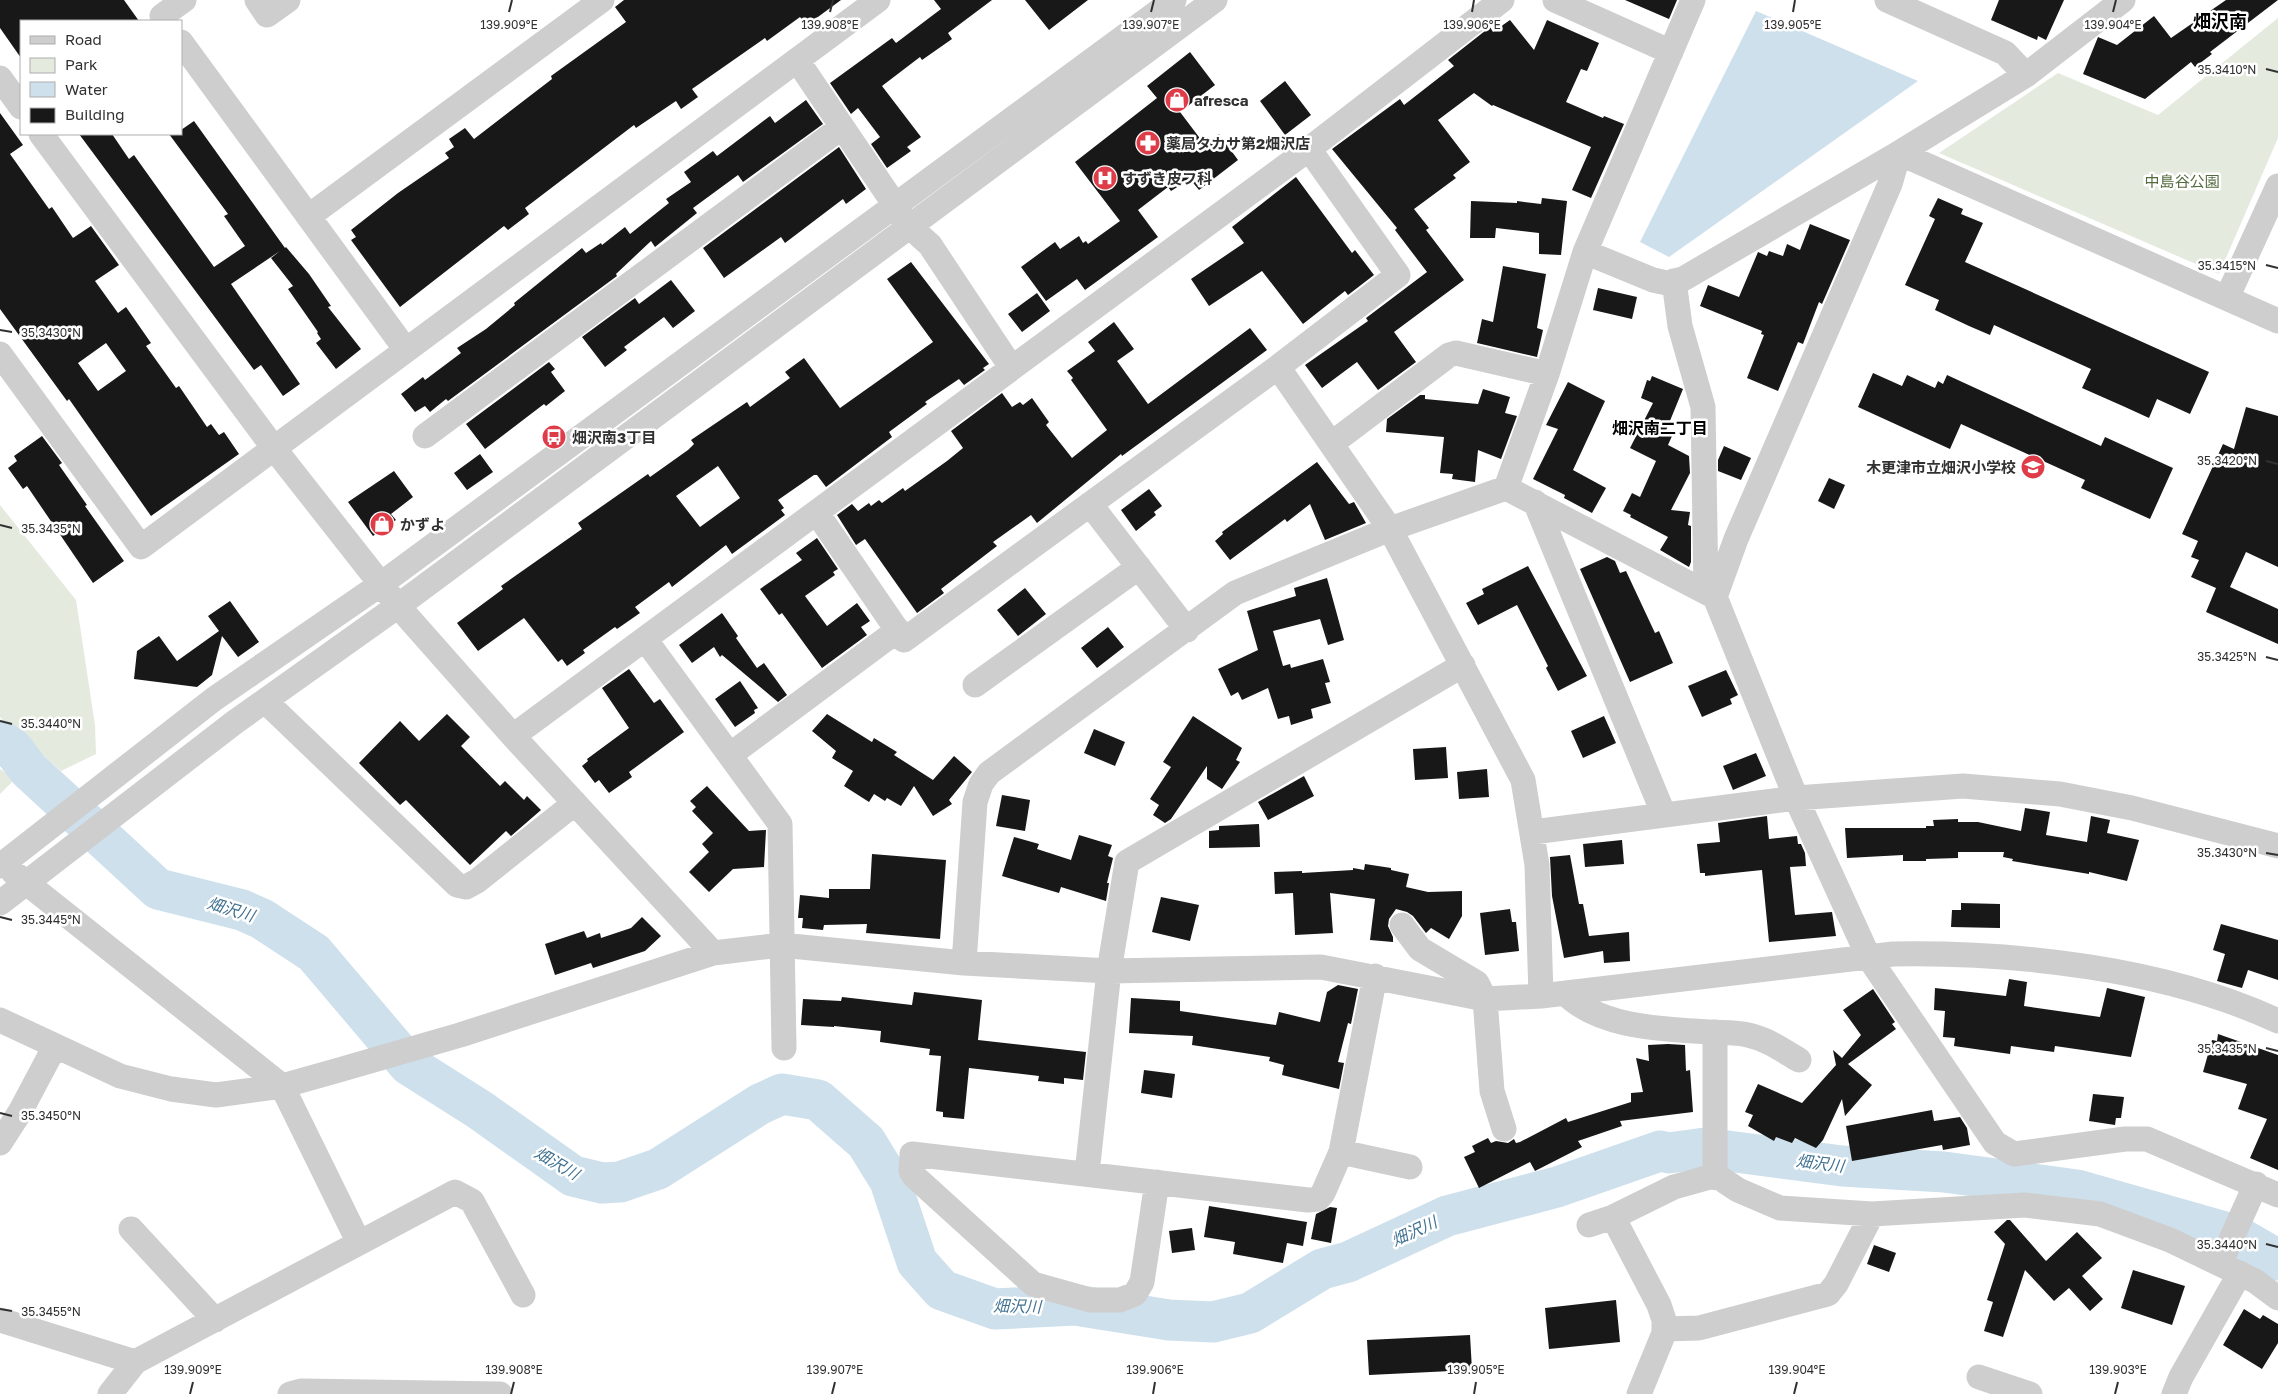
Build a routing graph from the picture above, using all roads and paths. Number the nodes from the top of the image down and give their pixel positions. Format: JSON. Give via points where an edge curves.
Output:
{"nodes":[{"id":1,"x":184,"y":0,"type":"edge"},
{"id":2,"x":256,"y":0,"type":"edge"},
{"id":3,"x":288,"y":0,"type":"edge"},
{"id":4,"x":602,"y":0,"type":"edge"},
{"id":5,"x":878,"y":0,"type":"edge"},
{"id":6,"x":1174,"y":0,"type":"edge"},
{"id":7,"x":1215,"y":0,"type":"edge"},
{"id":8,"x":1502,"y":0,"type":"edge"},
{"id":9,"x":1554,"y":0,"type":"edge"},
{"id":10,"x":1693,"y":0,"type":"edge"},
{"id":11,"x":1886,"y":0,"type":"edge"},
{"id":12,"x":2123,"y":0,"type":"edge"},
{"id":13,"x":852,"y":8,"type":"edge"},
{"id":14,"x":159,"y":12,"type":"edge"},
{"id":15,"x":182,"y":43,"type":"edge"},
{"id":16,"x":1671,"y":52,"type":"junction"},
{"id":17,"x":797,"y":60,"type":"junction"},
{"id":18,"x":2026,"y":75,"type":"junction"},
{"id":19,"x":0,"y":78,"type":"edge"},
{"id":20,"x":20,"y":106,"type":"edge"},
{"id":21,"x":842,"y":128,"type":"junction"},
{"id":22,"x":42,"y":135,"type":"edge"},
{"id":23,"x":1309,"y":149,"type":"junction"},
{"id":24,"x":1899,"y":153,"type":"junction"},
{"id":25,"x":2278,"y":186,"type":"edge"},
{"id":26,"x":894,"y":206,"type":"junction"},
{"id":27,"x":309,"y":216,"type":"junction"},
{"id":28,"x":909,"y":226,"type":"junction"},
{"id":29,"x":1585,"y":252,"type":"junction"},
{"id":30,"x":1674,"y":281,"type":"junction"},
{"id":31,"x":2227,"y":298,"type":"junction"},
{"id":32,"x":2278,"y":321,"type":"edge"},
{"id":33,"x":406,"y":350,"type":"junction"},
{"id":34,"x":0,"y":354,"type":"edge"},
{"id":35,"x":1278,"y":367,"type":"junction"},
{"id":36,"x":1011,"y":368,"type":"junction"},
{"id":37,"x":1547,"y":374,"type":"junction"},
{"id":38,"x":425,"y":436,"type":"dead end"},
{"id":39,"x":1331,"y":444,"type":"junction"},
{"id":40,"x":273,"y":447,"type":"junction"},
{"id":41,"x":1506,"y":488,"type":"junction"},
{"id":42,"x":1535,"y":502,"type":"junction"},
{"id":43,"x":1090,"y":504,"type":"junction"},
{"id":44,"x":817,"y":513,"type":"junction"},
{"id":45,"x":1390,"y":529,"type":"junction"},
{"id":46,"x":1138,"y":567,"type":"junction"},
{"id":47,"x":381,"y":584,"type":"junction"},
{"id":48,"x":1710,"y":595,"type":"junction"},
{"id":49,"x":398,"y":606,"type":"junction"},
{"id":50,"x":898,"y":630,"type":"junction"},
{"id":51,"x":1187,"y":630,"type":"junction"},
{"id":52,"x":645,"y":640,"type":"junction"},
{"id":53,"x":1463,"y":665,"type":"junction"},
{"id":54,"x":975,"y":686,"type":"dead end"},
{"id":55,"x":265,"y":701,"type":"junction"},
{"id":56,"x":514,"y":736,"type":"junction"},
{"id":57,"x":730,"y":755,"type":"junction"},
{"id":58,"x":1796,"y":798,"type":"junction"},
{"id":59,"x":575,"y":803,"type":"junction"},
{"id":60,"x":1664,"y":815,"type":"junction"},
{"id":61,"x":1533,"y":832,"type":"junction"},
{"id":62,"x":2278,"y":846,"type":"edge"},
{"id":63,"x":0,"y":864,"type":"edge"},
{"id":64,"x":0,"y":903,"type":"edge"},
{"id":65,"x":1402,"y":925,"type":"dead end"},
{"id":66,"x":781,"y":945,"type":"junction"},
{"id":67,"x":713,"y":953,"type":"junction"},
{"id":68,"x":1869,"y":958,"type":"junction"},
{"id":69,"x":964,"y":963,"type":"junction"},
{"id":70,"x":1109,"y":971,"type":"junction"},
{"id":71,"x":1375,"y":976,"type":"junction"},
{"id":72,"x":1553,"y":994,"type":"junction"},
{"id":73,"x":1486,"y":999,"type":"junction"},
{"id":74,"x":0,"y":1020,"type":"edge"},
{"id":75,"x":2278,"y":1021,"type":"edge"},
{"id":76,"x":1715,"y":1032,"type":"junction"},
{"id":77,"x":55,"y":1046,"type":"junction"},
{"id":78,"x":784,"y":1048,"type":"dead end"},
{"id":79,"x":1799,"y":1060,"type":"dead end"},
{"id":80,"x":282,"y":1086,"type":"junction"},
{"id":81,"x":1504,"y":1129,"type":"dead end"},
{"id":82,"x":0,"y":1143,"type":"edge"},
{"id":83,"x":1341,"y":1152,"type":"junction"},
{"id":84,"x":1410,"y":1167,"type":"dead end"},
{"id":85,"x":1088,"y":1173,"type":"junction"},
{"id":86,"x":1714,"y":1177,"type":"junction"},
{"id":87,"x":1157,"y":1182,"type":"junction"},
{"id":88,"x":2256,"y":1184,"type":"junction"},
{"id":89,"x":2278,"y":1195,"type":"edge"},
{"id":90,"x":1872,"y":1214,"type":"junction"},
{"id":91,"x":1613,"y":1217,"type":"junction"},
{"id":92,"x":1589,"y":1225,"type":"dead end"},
{"id":93,"x":131,"y":1229,"type":"dead end"},
{"id":94,"x":359,"y":1243,"type":"junction"},
{"id":95,"x":2230,"y":1268,"type":"junction"},
{"id":96,"x":523,"y":1294,"type":"dead end"},
{"id":97,"x":2278,"y":1298,"type":"edge"},
{"id":98,"x":0,"y":1320,"type":"edge"},
{"id":99,"x":215,"y":1320,"type":"junction"},
{"id":100,"x":1664,"y":1329,"type":"junction"},
{"id":101,"x":135,"y":1362,"type":"junction"},
{"id":102,"x":1979,"y":1377,"type":"dead end"},
{"id":103,"x":110,"y":1394,"type":"edge"},
{"id":104,"x":290,"y":1394,"type":"edge"},
{"id":105,"x":500,"y":1394,"type":"edge"},
{"id":106,"x":1639,"y":1394,"type":"edge"},
{"id":107,"x":2030,"y":1394,"type":"edge"},
{"id":108,"x":2174,"y":1394,"type":"edge"}],
"edges":[{"from":1,"to":14,"type":"street"},
{"from":2,"to":3,"type":"street","via":[[267,15]]},
{"from":4,"to":27,"type":"street"},
{"from":5,"to":13,"type":"street"},
{"from":6,"to":26,"type":"street"},
{"from":7,"to":28,"type":"street"},
{"from":8,"to":23,"type":"street"},
{"from":9,"to":16,"type":"street"},
{"from":10,"to":16,"type":"street"},
{"from":11,"to":18,"type":"street","via":[[2005,53]]},
{"from":12,"to":18,"type":"street"},
{"from":13,"to":17,"type":"street"},
{"from":15,"to":27,"type":"street"},
{"from":16,"to":29,"type":"street"},
{"from":17,"to":21,"type":"street"},
{"from":17,"to":33,"type":"street"},
{"from":18,"to":24,"type":"street"},
{"from":19,"to":20,"type":"street"},
{"from":21,"to":26,"type":"street"},
{"from":21,"to":38,"type":"street"},
{"from":22,"to":40,"type":"street"},
{"from":23,"to":35,"type":"street","via":[[1398,275]]},
{"from":23,"to":36,"type":"street"},
{"from":24,"to":30,"type":"street","via":[[1691,275]]},
{"from":24,"to":31,"type":"street"},
{"from":24,"to":48,"type":"street","via":[[1890,184]]},
{"from":25,"to":31,"type":"street"},
{"from":26,"to":28,"type":"street"},
{"from":26,"to":47,"type":"street"},
{"from":27,"to":33,"type":"street"},
{"from":28,"to":36,"type":"street","via":[[930,245]]},
{"from":28,"to":49,"type":"street"},
{"from":29,"to":30,"type":"street","via":[[1653,280]]},
{"from":29,"to":37,"type":"street"},
{"from":30,"to":48,"type":"street","via":[[1680,326],[1703,407]]},
{"from":31,"to":32,"type":"street"},
{"from":33,"to":40,"type":"street"},
{"from":34,"to":40,"type":"street","via":[[141,547]]},
{"from":35,"to":39,"type":"street"},
{"from":35,"to":43,"type":"street"},
{"from":36,"to":44,"type":"street"},
{"from":37,"to":39,"type":"street","via":[[1456,353],[1449,355]]},
{"from":37,"to":41,"type":"street"},
{"from":39,"to":45,"type":"street"},
{"from":40,"to":47,"type":"street"},
{"from":41,"to":42,"type":"street"},
{"from":41,"to":45,"type":"street"},
{"from":42,"to":48,"type":"street"},
{"from":42,"to":60,"type":"street"},
{"from":43,"to":46,"type":"street"},
{"from":43,"to":50,"type":"street","via":[[904,640]]},
{"from":44,"to":50,"type":"street"},
{"from":44,"to":52,"type":"street"},
{"from":45,"to":51,"type":"street","via":[[1235,593]]},
{"from":45,"to":53,"type":"street"},
{"from":46,"to":51,"type":"street"},
{"from":46,"to":54,"type":"street"},
{"from":47,"to":49,"type":"street"},
{"from":47,"to":63,"type":"street","via":[[214,699]]},
{"from":48,"to":58,"type":"street"},
{"from":49,"to":55,"type":"street"},
{"from":49,"to":56,"type":"street"},
{"from":50,"to":57,"type":"street"},
{"from":51,"to":69,"type":"street","via":[[988,773],[975,802]]},
{"from":52,"to":56,"type":"street"},
{"from":52,"to":57,"type":"street"},
{"from":53,"to":61,"type":"street","via":[[1522,780]]},
{"from":53,"to":70,"type":"street","via":[[1127,862]]},
{"from":55,"to":59,"type":"street","via":[[457,885],[466,887],[478,881]]},
{"from":55,"to":64,"type":"street"},
{"from":56,"to":59,"type":"street"},
{"from":57,"to":66,"type":"street","via":[[780,824]]},
{"from":58,"to":60,"type":"street"},
{"from":58,"to":62,"type":"street","via":[[1963,786],[2060,794],[2132,808]]},
{"from":58,"to":68,"type":"street"},
{"from":59,"to":67,"type":"street"},
{"from":60,"to":61,"type":"street"},
{"from":61,"to":72,"type":"street"},
{"from":63,"to":80,"type":"street"},
{"from":65,"to":73,"type":"street","via":[[1420,949],[1477,983]]},
{"from":66,"to":67,"type":"street"},
{"from":66,"to":69,"type":"street"},
{"from":66,"to":78,"type":"street"},
{"from":67,"to":80,"type":"street","via":[[460,1035]]},
{"from":68,"to":72,"type":"street"},
{"from":68,"to":75,"type":"street","via":[[1949,953],[2066,964],[2127,974],[2197,991]]},
{"from":68,"to":88,"type":"street","via":[[1995,1143],[2006,1151],[2014,1154],[2147,1138]]},
{"from":69,"to":70,"type":"street"},
{"from":70,"to":71,"type":"street","via":[[1321,967]]},
{"from":70,"to":85,"type":"street"},
{"from":71,"to":73,"type":"street"},
{"from":71,"to":83,"type":"street"},
{"from":72,"to":73,"type":"street"},
{"from":72,"to":76,"type":"street","via":[[1594,1015],[1676,1030]]},
{"from":73,"to":81,"type":"street","via":[[1492,1091]]},
{"from":74,"to":77,"type":"street"},
{"from":76,"to":79,"type":"street","via":[[1765,1039]]},
{"from":76,"to":86,"type":"street"},
{"from":77,"to":80,"type":"street","via":[[120,1076],[171,1089],[216,1095]]},
{"from":77,"to":82,"type":"street"},
{"from":80,"to":94,"type":"street"},
{"from":83,"to":84,"type":"street"},
{"from":83,"to":87,"type":"street","via":[[1323,1193],[1308,1200]]},
{"from":85,"to":87,"type":"street"},
{"from":85,"to":87,"type":"street","via":[[912,1154],[911,1171],[914,1176],[1033,1284],[1090,1300],[1120,1300],[1135,1294],[1142,1282]]},
{"from":86,"to":90,"type":"street","via":[[1761,1202],[1780,1208]]},
{"from":86,"to":91,"type":"street","via":[[1674,1187]]},
{"from":88,"to":89,"type":"street"},
{"from":88,"to":95,"type":"street"},
{"from":90,"to":95,"type":"street","via":[[2025,1205],[2100,1214],[2170,1240]]},
{"from":90,"to":100,"type":"street","via":[[1828,1294],[1699,1328]]},
{"from":91,"to":92,"type":"street"},
{"from":91,"to":100,"type":"street","via":[[1659,1305]]},
{"from":93,"to":99,"type":"street"},
{"from":94,"to":96,"type":"street","via":[[455,1192],[462,1194],[476,1207]]},
{"from":94,"to":99,"type":"street"},
{"from":95,"to":97,"type":"street"},
{"from":95,"to":108,"type":"street"},
{"from":98,"to":101,"type":"street"},
{"from":99,"to":101,"type":"street"},
{"from":100,"to":106,"type":"street"},
{"from":101,"to":103,"type":"street"},
{"from":102,"to":107,"type":"street"},
{"from":104,"to":105,"type":"street","via":[[301,1391]]}]}
